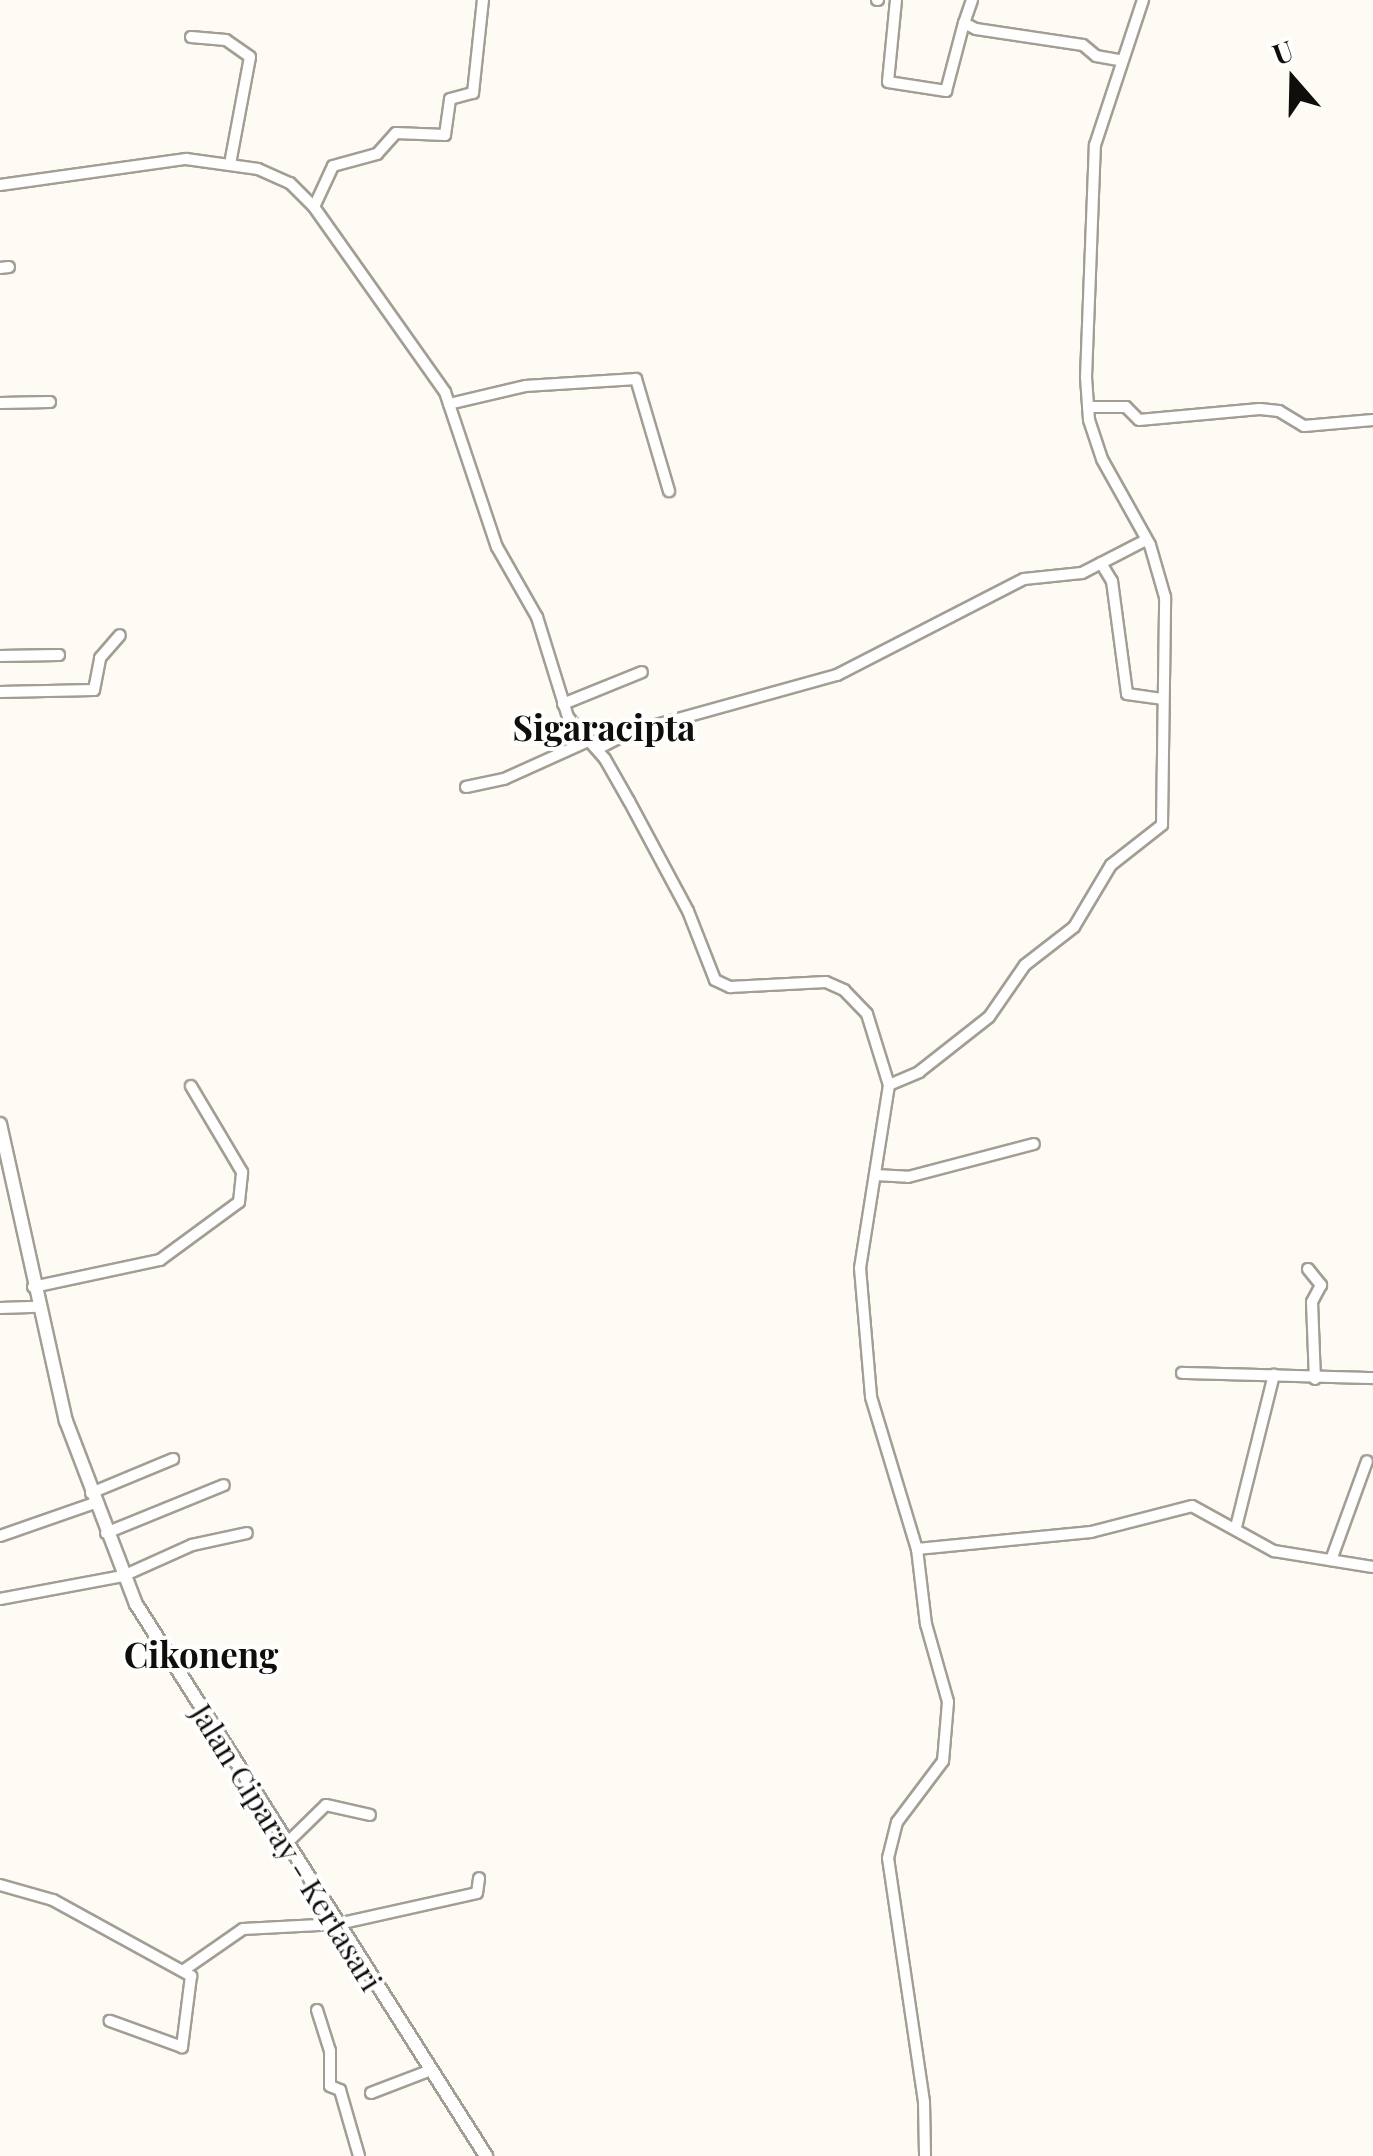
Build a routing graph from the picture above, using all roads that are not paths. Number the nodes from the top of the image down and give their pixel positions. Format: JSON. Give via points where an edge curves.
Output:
{"nodes":[{"id":1,"x":483,"y":0,"type":"edge"},
{"id":2,"x":896,"y":0,"type":"edge"},
{"id":3,"x":972,"y":0,"type":"edge"},
{"id":4,"x":1142,"y":0,"type":"edge"},
{"id":5,"x":964,"y":23,"type":"junction"},
{"id":6,"x":191,"y":36,"type":"dead end"},
{"id":7,"x":1119,"y":60,"type":"junction"},
{"id":8,"x":230,"y":164,"type":"junction"},
{"id":9,"x":0,"y":185,"type":"edge"},
{"id":10,"x":314,"y":206,"type":"junction"},
{"id":11,"x":0,"y":402,"type":"edge"},
{"id":12,"x":50,"y":402,"type":"dead end"},
{"id":13,"x":449,"y":404,"type":"junction"},
{"id":14,"x":1088,"y":407,"type":"junction"},
{"id":15,"x":1373,"y":420,"type":"edge"},
{"id":16,"x":669,"y":491,"type":"dead end"},
{"id":17,"x":1144,"y":540,"type":"junction"},
{"id":18,"x":1101,"y":563,"type":"junction"},
{"id":19,"x":120,"y":635,"type":"dead end"},
{"id":20,"x":59,"y":655,"type":"dead end"},
{"id":21,"x":0,"y":656,"type":"edge"},
{"id":22,"x":642,"y":672,"type":"dead end"},
{"id":23,"x":0,"y":692,"type":"edge"},
{"id":24,"x":1162,"y":698,"type":"junction"},
{"id":25,"x":563,"y":704,"type":"junction"},
{"id":26,"x":586,"y":742,"type":"junction"},
{"id":27,"x":597,"y":750,"type":"junction"},
{"id":28,"x":466,"y":787,"type":"dead end"},
{"id":29,"x":889,"y":1085,"type":"junction"},
{"id":30,"x":191,"y":1086,"type":"dead end"},
{"id":31,"x":0,"y":1124,"type":"edge"},
{"id":32,"x":1034,"y":1144,"type":"dead end"},
{"id":33,"x":2,"y":1146,"type":"edge"},
{"id":34,"x":875,"y":1175,"type":"junction"},
{"id":35,"x":1308,"y":1269,"type":"dead end"},
{"id":36,"x":34,"y":1288,"type":"junction"},
{"id":37,"x":38,"y":1307,"type":"junction"},
{"id":38,"x":0,"y":1308,"type":"edge"},
{"id":39,"x":1182,"y":1373,"type":"dead end"},
{"id":40,"x":1274,"y":1374,"type":"junction"},
{"id":41,"x":1373,"y":1378,"type":"edge"},
{"id":42,"x":1315,"y":1379,"type":"junction"},
{"id":43,"x":173,"y":1459,"type":"dead end"},
{"id":44,"x":1367,"y":1461,"type":"dead end"},
{"id":45,"x":224,"y":1484,"type":"dead end"},
{"id":46,"x":93,"y":1498,"type":"junction"},
{"id":47,"x":1236,"y":1527,"type":"junction"},
{"id":48,"x":247,"y":1532,"type":"dead end"},
{"id":49,"x":106,"y":1533,"type":"junction"},
{"id":50,"x":0,"y":1536,"type":"edge"},
{"id":51,"x":917,"y":1549,"type":"junction"},
{"id":52,"x":1331,"y":1560,"type":"junction"},
{"id":53,"x":1373,"y":1567,"type":"edge"},
{"id":54,"x":124,"y":1576,"type":"junction"},
{"id":55,"x":0,"y":1599,"type":"edge"},
{"id":56,"x":370,"y":1814,"type":"dead end"},
{"id":57,"x":287,"y":1842,"type":"junction"},
{"id":58,"x":480,"y":1878,"type":"dead end"},
{"id":59,"x":0,"y":1885,"type":"edge"},
{"id":60,"x":338,"y":1924,"type":"junction"},
{"id":61,"x":184,"y":1970,"type":"junction"},
{"id":62,"x":317,"y":2010,"type":"dead end"},
{"id":63,"x":110,"y":2021,"type":"dead end"},
{"id":64,"x":432,"y":2070,"type":"junction"},
{"id":65,"x":372,"y":2093,"type":"dead end"},
{"id":66,"x":359,"y":2156,"type":"edge"},
{"id":67,"x":486,"y":2156,"type":"edge"},
{"id":68,"x":925,"y":2156,"type":"edge"}],
"edges":[{"from":1,"to":10,"type":"street","via":[[474,90],[450,99],[446,135],[396,133],[376,154],[333,166]]},
{"from":2,"to":5,"type":"street","via":[[888,82],[946,92]]},
{"from":3,"to":5,"type":"street"},
{"from":4,"to":7,"type":"street"},
{"from":5,"to":7,"type":"street","via":[[1026,41],[1083,45],[1096,56]]},
{"from":6,"to":8,"type":"street","via":[[226,40],[250,57]]},
{"from":7,"to":14,"type":"street","via":[[1095,145],[1088,216]]},
{"from":8,"to":9,"type":"street","via":[[186,159]]},
{"from":8,"to":10,"type":"street","via":[[275,174]]},
{"from":10,"to":13,"type":"street"},
{"from":11,"to":12,"type":"street"},
{"from":13,"to":16,"type":"street","via":[[540,384],[636,379]]},
{"from":13,"to":25,"type":"street","via":[[496,548],[538,616]]},
{"from":14,"to":15,"type":"street","via":[[1126,407],[1139,420],[1260,409],[1279,410],[1304,426]]},
{"from":14,"to":17,"type":"street","via":[[1102,459]]},
{"from":17,"to":18,"type":"street"},
{"from":17,"to":24,"type":"street","via":[[1165,597]]},
{"from":18,"to":24,"type":"street","via":[[1112,582],[1127,694]]},
{"from":18,"to":27,"type":"street","via":[[1082,574],[1024,579],[837,675],[630,732]]},
{"from":19,"to":23,"type":"street","via":[[100,658],[94,690]]},
{"from":20,"to":21,"type":"street"},
{"from":22,"to":25,"type":"street"},
{"from":24,"to":29,"type":"street","via":[[1160,829],[1111,865],[1074,926],[1025,965],[988,1017],[918,1072]]},
{"from":25,"to":26,"type":"street"},
{"from":26,"to":27,"type":"street"},
{"from":26,"to":28,"type":"street","via":[[504,779]]},
{"from":27,"to":29,"type":"street","via":[[688,911],[715,980],[730,986],[808,978],[844,990],[867,1014]]},
{"from":29,"to":34,"type":"street"},
{"from":30,"to":36,"type":"street","via":[[242,1172],[239,1202],[160,1260]]},
{"from":31,"to":33,"type":"main road","name":"Jalan Ciparay - Kertasari"},
{"from":32,"to":34,"type":"street","via":[[908,1177]]},
{"from":33,"to":36,"type":"main road","name":"Jalan Ciparay - Kertasari"},
{"from":34,"to":51,"type":"street","via":[[860,1268],[870,1397]]},
{"from":35,"to":42,"type":"street","via":[[1320,1286],[1312,1302]]},
{"from":36,"to":37,"type":"main road","name":"Jalan Ciparay - Kertasari"},
{"from":37,"to":38,"type":"street"},
{"from":37,"to":46,"type":"main road","name":"Jalan Ciparay - Kertasari"},
{"from":39,"to":40,"type":"street"},
{"from":40,"to":42,"type":"street"},
{"from":40,"to":47,"type":"street"},
{"from":41,"to":42,"type":"street"},
{"from":43,"to":46,"type":"street"},
{"from":44,"to":52,"type":"street"},
{"from":45,"to":49,"type":"street"},
{"from":46,"to":49,"type":"main road","name":"Jalan Ciparay - Kertasari"},
{"from":46,"to":50,"type":"street"},
{"from":47,"to":51,"type":"street","via":[[1192,1506],[1091,1532]]},
{"from":47,"to":52,"type":"street","via":[[1274,1551]]},
{"from":48,"to":54,"type":"street","via":[[192,1545]]},
{"from":49,"to":54,"type":"main road","name":"Jalan Ciparay - Kertasari"},
{"from":51,"to":68,"type":"street","via":[[949,1733],[930,1786],[897,1822],[888,1858],[924,2102]]},
{"from":52,"to":53,"type":"street"},
{"from":54,"to":55,"type":"street"},
{"from":54,"to":57,"type":"main road","name":"Jalan Ciparay - Kertasari","via":[[151,1632]]},
{"from":56,"to":57,"type":"street","via":[[326,1805]]},
{"from":57,"to":60,"type":"main road","name":"Jalan Ciparay - Kertasari"},
{"from":58,"to":60,"type":"street","via":[[477,1893]]},
{"from":59,"to":61,"type":"street","via":[[54,1900]]},
{"from":60,"to":61,"type":"street","via":[[252,1926]]},
{"from":60,"to":64,"type":"main road","name":"Jalan Ciparay - Kertasari"},
{"from":61,"to":63,"type":"street","via":[[192,1980],[182,2047]]},
{"from":62,"to":66,"type":"street","via":[[330,2051],[330,2086],[340,2090]]},
{"from":64,"to":65,"type":"street"},
{"from":64,"to":67,"type":"main road","name":"Jalan Ciparay - Kertasari"}]}
